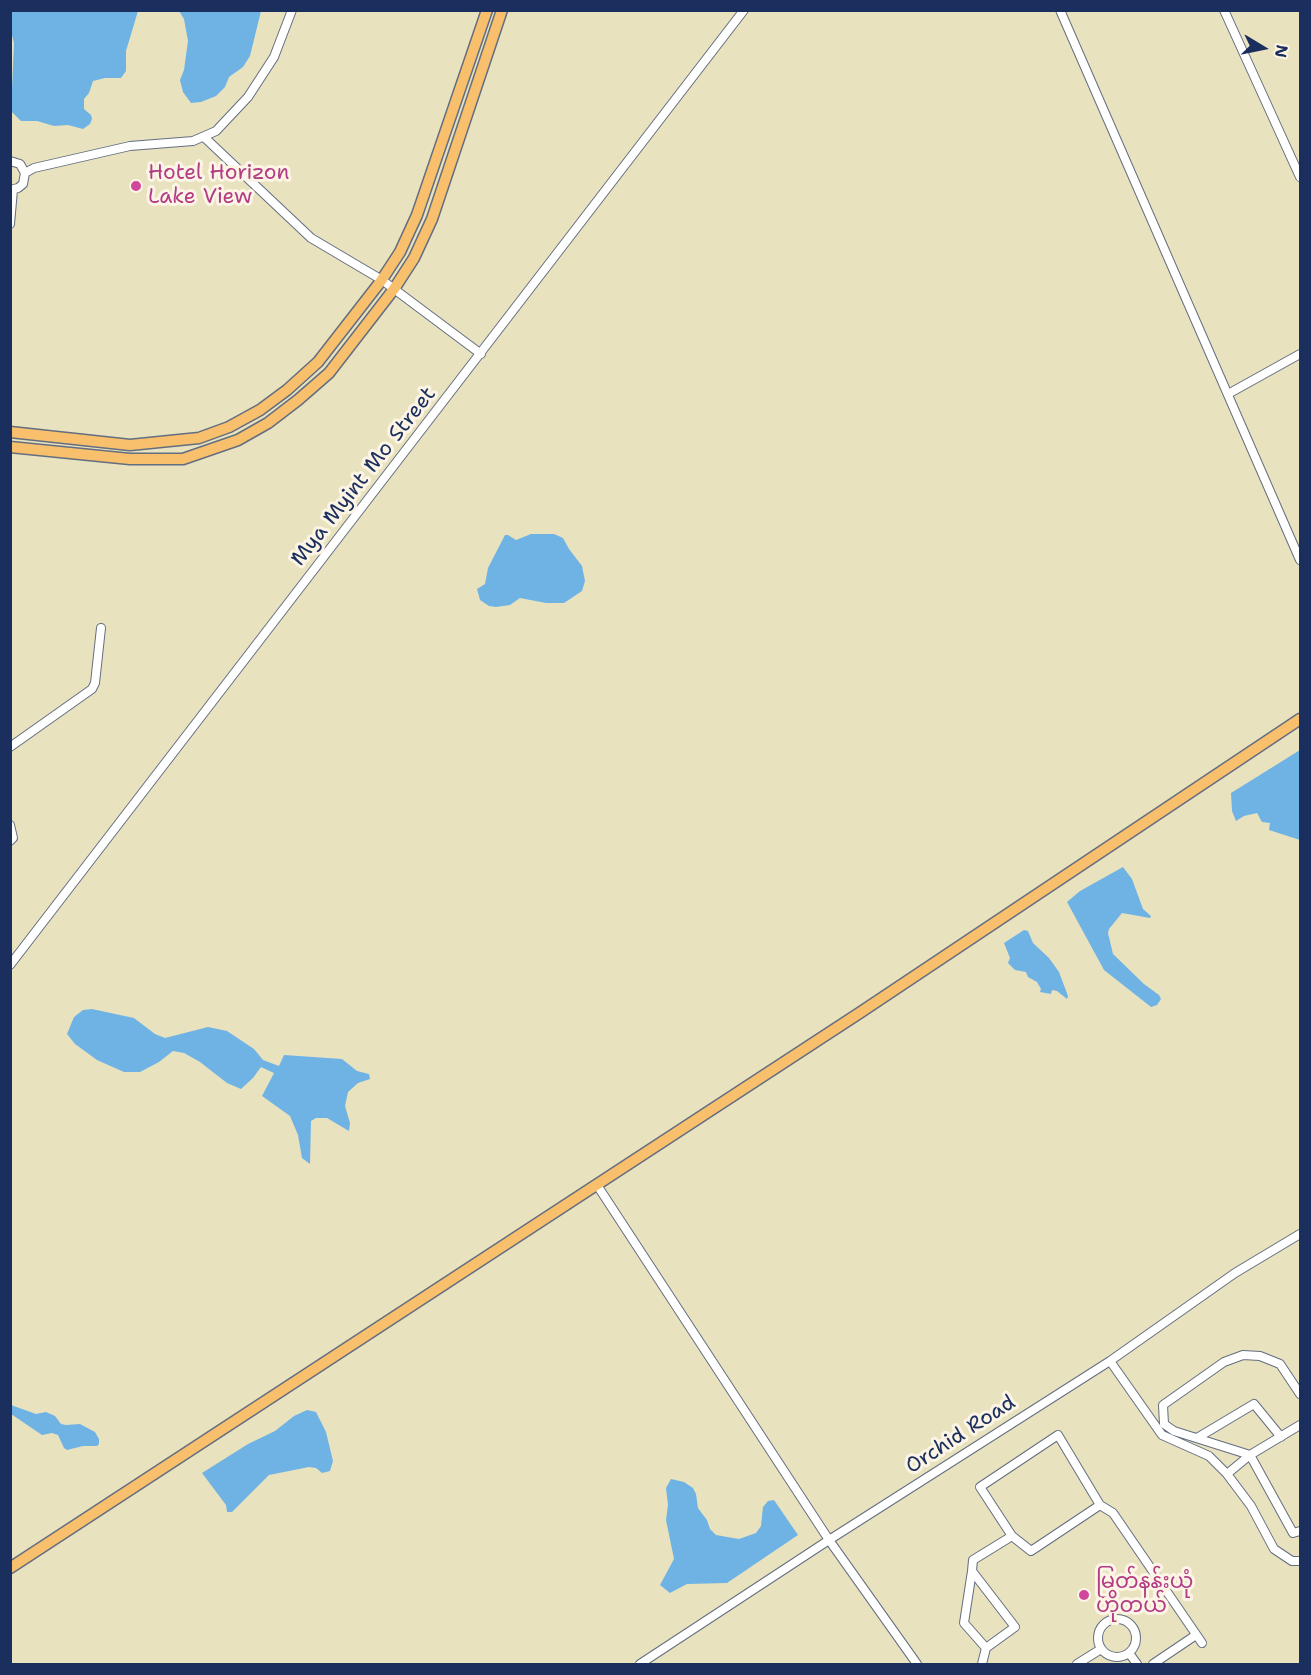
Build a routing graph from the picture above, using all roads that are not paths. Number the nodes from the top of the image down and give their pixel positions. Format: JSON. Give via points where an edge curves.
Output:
{"nodes":[{"id":1,"x":292,"y":10,"type":"edge"},
{"id":2,"x":487,"y":10,"type":"edge"},
{"id":3,"x":502,"y":10,"type":"edge"},
{"id":4,"x":744,"y":10,"type":"edge"},
{"id":5,"x":1060,"y":10,"type":"edge"},
{"id":6,"x":1224,"y":10,"type":"edge"},
{"id":7,"x":204,"y":136,"type":"junction"},
{"id":8,"x":10,"y":161,"type":"edge"},
{"id":9,"x":25,"y":173,"type":"junction"},
{"id":10,"x":1300,"y":177,"type":"edge"},
{"id":11,"x":12,"y":190,"type":"edge"},
{"id":12,"x":10,"y":224,"type":"edge"},
{"id":13,"x":382,"y":280,"type":"junction"},
{"id":14,"x":394,"y":289,"type":"junction"},
{"id":15,"x":481,"y":354,"type":"junction"},
{"id":16,"x":1300,"y":354,"type":"edge"},
{"id":17,"x":1228,"y":393,"type":"junction"},
{"id":18,"x":10,"y":432,"type":"edge"},
{"id":19,"x":10,"y":447,"type":"edge"},
{"id":20,"x":1300,"y":560,"type":"edge"},
{"id":21,"x":101,"y":628,"type":"dead end"},
{"id":22,"x":1300,"y":719,"type":"edge"},
{"id":23,"x":10,"y":747,"type":"edge"},
{"id":24,"x":10,"y":825,"type":"edge"},
{"id":25,"x":10,"y":841,"type":"edge"},
{"id":26,"x":10,"y":965,"type":"edge"},
{"id":27,"x":597,"y":1185,"type":"junction"},
{"id":28,"x":1300,"y":1234,"type":"edge"},
{"id":29,"x":1110,"y":1361,"type":"junction"},
{"id":30,"x":1300,"y":1394,"type":"edge"},
{"id":31,"x":1300,"y":1425,"type":"edge"},
{"id":32,"x":1281,"y":1437,"type":"junction"},
{"id":33,"x":1197,"y":1438,"type":"junction"},
{"id":34,"x":1250,"y":1455,"type":"junction"},
{"id":35,"x":1227,"y":1474,"type":"junction"},
{"id":36,"x":1100,"y":1505,"type":"junction"},
{"id":37,"x":1300,"y":1531,"type":"edge"},
{"id":38,"x":1012,"y":1536,"type":"junction"},
{"id":39,"x":829,"y":1540,"type":"junction"},
{"id":40,"x":1300,"y":1561,"type":"edge"},
{"id":41,"x":10,"y":1568,"type":"edge"},
{"id":42,"x":972,"y":1571,"type":"junction"},
{"id":43,"x":1196,"y":1635,"type":"junction"},
{"id":44,"x":1202,"y":1643,"type":"dead end"},
{"id":45,"x":986,"y":1648,"type":"junction"},
{"id":46,"x":1101,"y":1649,"type":"junction"},
{"id":47,"x":1129,"y":1653,"type":"junction"},
{"id":48,"x":640,"y":1665,"type":"edge"},
{"id":49,"x":917,"y":1665,"type":"edge"},
{"id":50,"x":982,"y":1665,"type":"edge"},
{"id":51,"x":1077,"y":1665,"type":"edge"},
{"id":52,"x":1137,"y":1665,"type":"edge"},
{"id":53,"x":1153,"y":1665,"type":"edge"}],
"edges":[{"from":1,"to":7,"type":"street","via":[[274,57],[248,97],[216,131]]},
{"from":2,"to":13,"type":"main road","via":[[417,214]]},
{"from":3,"to":14,"type":"main road","via":[[432,219]]},
{"from":4,"to":15,"type":"street","name":"Mya Myint Mo Street"},
{"from":5,"to":17,"type":"street"},
{"from":6,"to":10,"type":"street"},
{"from":7,"to":9,"type":"street","via":[[194,141],[130,146]]},
{"from":7,"to":13,"type":"street","via":[[311,238]]},
{"from":8,"to":9,"type":"street","via":[[20,164]]},
{"from":9,"to":11,"type":"street","via":[[22,184]]},
{"from":11,"to":12,"type":"street"},
{"from":13,"to":14,"type":"street"},
{"from":13,"to":18,"type":"main road","via":[[318,362],[260,410],[229,427],[199,438],[130,445]]},
{"from":14,"to":15,"type":"street"},
{"from":14,"to":19,"type":"main road","via":[[328,373],[276,417],[238,440],[183,459],[130,459]]},
{"from":15,"to":26,"type":"street","name":"Mya Myint Mo Street"},
{"from":16,"to":17,"type":"street"},
{"from":17,"to":20,"type":"street"},
{"from":21,"to":23,"type":"street","via":[[92,689]]},
{"from":22,"to":27,"type":"main road"},
{"from":24,"to":25,"type":"street"},
{"from":27,"to":39,"type":"street"},
{"from":27,"to":41,"type":"main road"},
{"from":28,"to":29,"type":"street","name":"Orchid Road","via":[[1235,1273]]},
{"from":29,"to":35,"type":"street","via":[[1162,1435],[1209,1456]]},
{"from":29,"to":39,"type":"street","name":"Orchid Road"},
{"from":30,"to":33,"type":"street","via":[[1280,1364],[1260,1356],[1243,1355],[1224,1362],[1163,1405],[1164,1424]]},
{"from":31,"to":32,"type":"street"},
{"from":32,"to":33,"type":"street","via":[[1254,1404]]},
{"from":32,"to":34,"type":"street"},
{"from":33,"to":34,"type":"street"},
{"from":34,"to":35,"type":"street"},
{"from":34,"to":37,"type":"street","via":[[1293,1533]]},
{"from":35,"to":40,"type":"street","via":[[1251,1506],[1274,1550],[1292,1561]]},
{"from":36,"to":38,"type":"street","via":[[1030,1551]]},
{"from":36,"to":38,"type":"street","via":[[1058,1435],[980,1486]]},
{"from":36,"to":43,"type":"street","via":[[1113,1513]]},
{"from":38,"to":42,"type":"street","via":[[973,1560]]},
{"from":39,"to":48,"type":"street","name":"Orchid Road"},
{"from":39,"to":49,"type":"street"},
{"from":42,"to":45,"type":"street","via":[[964,1623]]},
{"from":42,"to":45,"type":"street","via":[[1015,1627]]},
{"from":43,"to":44,"type":"street"},
{"from":43,"to":53,"type":"street"},
{"from":45,"to":50,"type":"street"},
{"from":46,"to":47,"type":"street","via":[[1111,1657]]},
{"from":46,"to":47,"type":"street","via":[[1099,1631],[1107,1622],[1120,1619],[1131,1625],[1136,1636]]},
{"from":46,"to":51,"type":"street"},
{"from":47,"to":52,"type":"street"}]}
